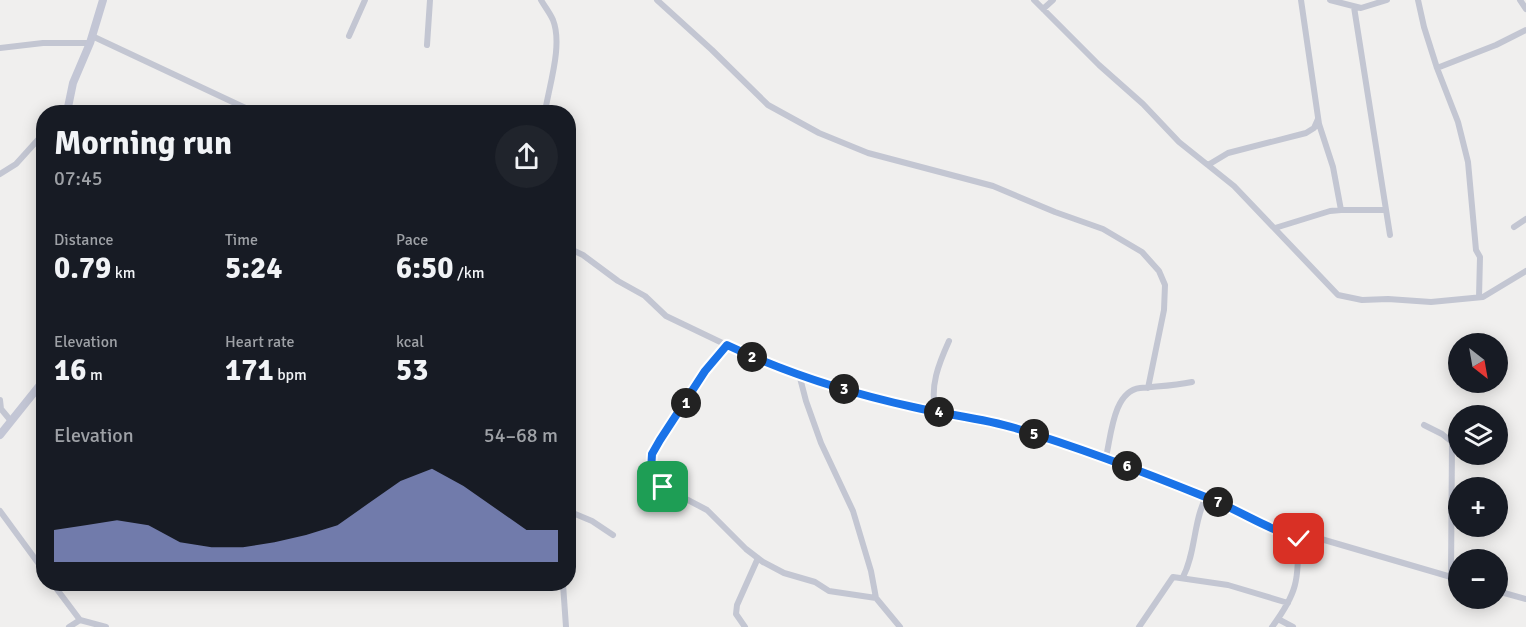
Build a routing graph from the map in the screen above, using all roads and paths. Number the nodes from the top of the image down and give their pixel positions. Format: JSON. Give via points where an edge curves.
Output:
{"nodes":[{"id":1,"x":103,"y":0,"type":"edge"},
{"id":2,"x":365,"y":0,"type":"edge"},
{"id":3,"x":430,"y":0,"type":"edge"},
{"id":4,"x":541,"y":0,"type":"edge"},
{"id":5,"x":657,"y":0,"type":"edge"},
{"id":6,"x":1034,"y":0,"type":"edge"},
{"id":7,"x":1053,"y":0,"type":"edge"},
{"id":8,"x":1301,"y":0,"type":"edge"},
{"id":9,"x":1330,"y":0,"type":"edge"},
{"id":10,"x":1388,"y":0,"type":"edge"},
{"id":11,"x":1418,"y":0,"type":"edge"},
{"id":12,"x":1520,"y":0,"type":"edge"},
{"id":13,"x":1354,"y":7,"type":"junction"},
{"id":14,"x":1043,"y":9,"type":"junction"},
{"id":15,"x":1526,"y":9,"type":"edge"},
{"id":16,"x":1526,"y":30,"type":"edge"},
{"id":17,"x":348,"y":36,"type":"dead end"},
{"id":18,"x":91,"y":39,"type":"junction"},
{"id":19,"x":427,"y":45,"type":"dead end"},
{"id":20,"x":0,"y":48,"type":"edge"},
{"id":21,"x":1437,"y":68,"type":"junction"},
{"id":22,"x":68,"y":105,"type":"edge"},
{"id":23,"x":238,"y":105,"type":"edge"},
{"id":24,"x":546,"y":105,"type":"edge"},
{"id":25,"x":1319,"y":119,"type":"junction"},
{"id":26,"x":36,"y":142,"type":"edge"},
{"id":27,"x":1208,"y":165,"type":"junction"},
{"id":28,"x":0,"y":174,"type":"edge"},
{"id":29,"x":1341,"y":210,"type":"junction"},
{"id":30,"x":1386,"y":210,"type":"junction"},
{"id":31,"x":1526,"y":219,"type":"edge"},
{"id":32,"x":1514,"y":227,"type":"dead end"},
{"id":33,"x":1275,"y":228,"type":"junction"},
{"id":34,"x":1389,"y":235,"type":"dead end"},
{"id":35,"x":576,"y":252,"type":"edge"},
{"id":36,"x":1526,"y":271,"type":"edge"},
{"id":37,"x":1479,"y":297,"type":"junction"},
{"id":38,"x":949,"y":341,"type":"dead end"},
{"id":39,"x":727,"y":345,"type":"junction"},
{"id":40,"x":799,"y":374,"type":"junction"},
{"id":41,"x":1192,"y":381,"type":"dead end"},
{"id":42,"x":1148,"y":388,"type":"junction"},
{"id":43,"x":36,"y":390,"type":"edge"},
{"id":44,"x":0,"y":400,"type":"edge"},
{"id":45,"x":936,"y":412,"type":"junction"},
{"id":46,"x":11,"y":420,"type":"junction"},
{"id":47,"x":1424,"y":425,"type":"dead end"},
{"id":48,"x":0,"y":435,"type":"edge"},
{"id":49,"x":1106,"y":457,"type":"junction"},
{"id":50,"x":1206,"y":497,"type":"junction"},
{"id":51,"x":0,"y":511,"type":"edge"},
{"id":52,"x":576,"y":514,"type":"edge"},
{"id":53,"x":613,"y":535,"type":"dead end"},
{"id":54,"x":1299,"y":539,"type":"junction"},
{"id":55,"x":1454,"y":549,"type":"edge"},
{"id":56,"x":758,"y":558,"type":"junction"},
{"id":57,"x":36,"y":560,"type":"edge"},
{"id":58,"x":1448,"y":576,"type":"edge"},
{"id":59,"x":1183,"y":577,"type":"junction"},
{"id":60,"x":58,"y":591,"type":"edge"},
{"id":61,"x":563,"y":591,"type":"edge"},
{"id":62,"x":1508,"y":594,"type":"edge"},
{"id":63,"x":876,"y":598,"type":"junction"},
{"id":64,"x":1526,"y":599,"type":"edge"},
{"id":65,"x":1288,"y":603,"type":"junction"},
{"id":66,"x":1278,"y":619,"type":"junction"},
{"id":67,"x":80,"y":620,"type":"junction"},
{"id":68,"x":69,"y":627,"type":"edge"},
{"id":69,"x":106,"y":627,"type":"edge"},
{"id":70,"x":566,"y":627,"type":"edge"},
{"id":71,"x":745,"y":627,"type":"edge"},
{"id":72,"x":900,"y":627,"type":"edge"},
{"id":73,"x":1139,"y":627,"type":"edge"},
{"id":74,"x":1272,"y":627,"type":"edge"},
{"id":75,"x":1293,"y":627,"type":"edge"}],
"edges":[{"from":1,"to":18,"type":"main road"},
{"from":2,"to":17,"type":"street"},
{"from":3,"to":19,"type":"street"},
{"from":4,"to":24,"type":"street","via":[[553,19],[557,48]]},
{"from":5,"to":42,"type":"street","via":[[768,105],[819,133],[868,153],[993,186],[1103,229],[1142,252],[1165,285],[1164,310]]},
{"from":6,"to":14,"type":"street"},
{"from":7,"to":14,"type":"street"},
{"from":8,"to":25,"type":"street"},
{"from":9,"to":13,"type":"street"},
{"from":10,"to":13,"type":"street"},
{"from":11,"to":21,"type":"street"},
{"from":12,"to":15,"type":"street"},
{"from":13,"to":30,"type":"street"},
{"from":14,"to":27,"type":"street","via":[[1179,142]]},
{"from":16,"to":21,"type":"street"},
{"from":18,"to":20,"type":"street"},
{"from":18,"to":22,"type":"main road"},
{"from":18,"to":23,"type":"street"},
{"from":21,"to":37,"type":"street","via":[[1458,122],[1468,162],[1476,250],[1480,257]]},
{"from":25,"to":27,"type":"street","via":[[1306,133],[1228,153]]},
{"from":25,"to":29,"type":"street"},
{"from":26,"to":28,"type":"street"},
{"from":27,"to":33,"type":"street"},
{"from":29,"to":30,"type":"street"},
{"from":29,"to":33,"type":"street"},
{"from":30,"to":34,"type":"street"},
{"from":31,"to":32,"type":"street"},
{"from":33,"to":37,"type":"street","via":[[1338,295],[1362,300],[1431,302]]},
{"from":35,"to":39,"type":"street","via":[[645,296],[666,316]]},
{"from":36,"to":37,"type":"street"},
{"from":38,"to":45,"type":"street","via":[[935,379],[932,400]]},
{"from":39,"to":40,"type":"street"},
{"from":39,"to":56,"type":"street","via":[[660,440],[652,454],[651,471],[663,487],[707,510]]},
{"from":40,"to":45,"type":"street"},
{"from":40,"to":63,"type":"street","via":[[821,443],[853,511]]},
{"from":41,"to":42,"type":"street"},
{"from":42,"to":49,"type":"street","via":[[1134,390],[1119,404]]},
{"from":43,"to":46,"type":"main road"},
{"from":44,"to":46,"type":"street","via":[[1,409]]},
{"from":45,"to":49,"type":"street","via":[[1012,427]]},
{"from":46,"to":48,"type":"main road"},
{"from":47,"to":55,"type":"street","via":[[1452,442]]},
{"from":49,"to":50,"type":"street"},
{"from":50,"to":54,"type":"street"},
{"from":50,"to":59,"type":"street"},
{"from":51,"to":57,"type":"street"},
{"from":52,"to":53,"type":"street"},
{"from":54,"to":58,"type":"street","via":[[1321,539]]},
{"from":54,"to":65,"type":"street","via":[[1298,576]]},
{"from":56,"to":63,"type":"street","via":[[829,591]]},
{"from":56,"to":71,"type":"street","via":[[737,605],[736,614]]},
{"from":59,"to":65,"type":"street","via":[[1228,585]]},
{"from":59,"to":73,"type":"street","via":[[1173,577]]},
{"from":60,"to":67,"type":"street"},
{"from":61,"to":70,"type":"street"},
{"from":62,"to":64,"type":"street"},
{"from":63,"to":72,"type":"street"},
{"from":65,"to":66,"type":"street"},
{"from":66,"to":74,"type":"street"},
{"from":66,"to":75,"type":"street"},
{"from":67,"to":68,"type":"street"},
{"from":67,"to":69,"type":"street"}]}
